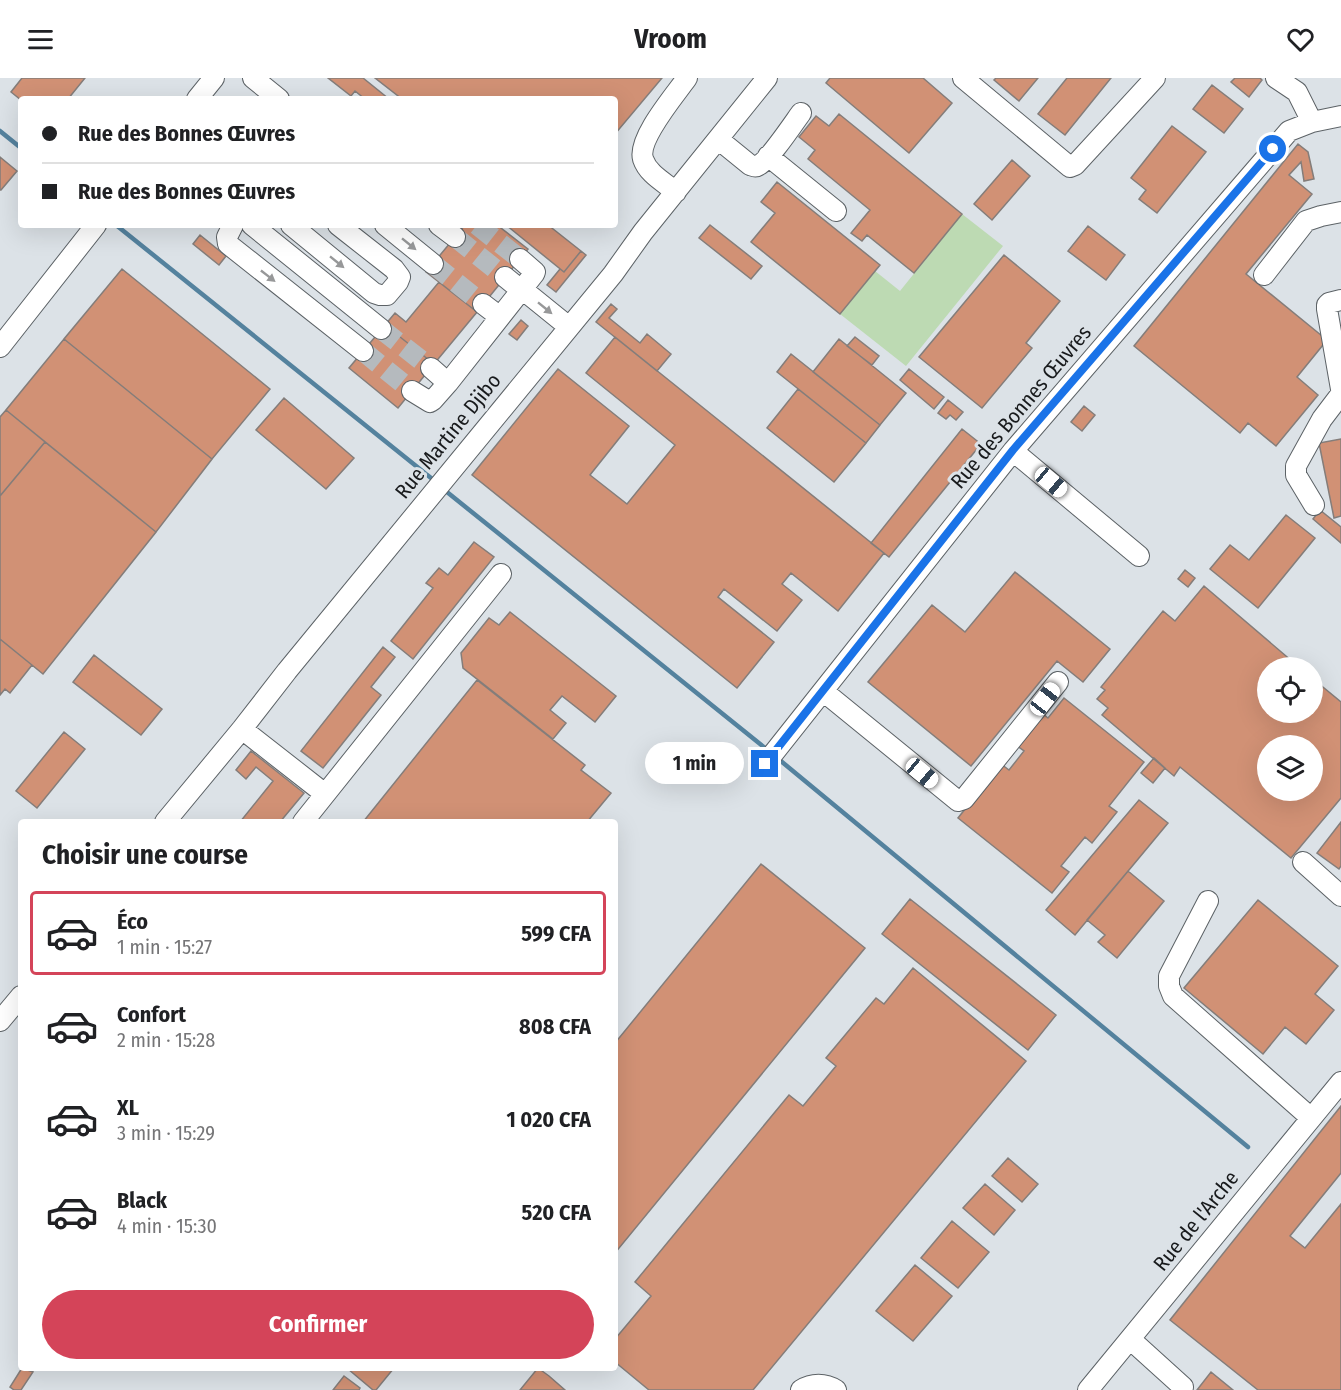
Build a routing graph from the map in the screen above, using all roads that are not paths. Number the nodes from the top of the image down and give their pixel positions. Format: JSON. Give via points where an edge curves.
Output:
{"nodes":[{"id":1,"x":214,"y":78,"type":"edge"},
{"id":2,"x":253,"y":78,"type":"edge"},
{"id":3,"x":687,"y":78,"type":"edge"},
{"id":4,"x":963,"y":78,"type":"edge"},
{"id":5,"x":1155,"y":78,"type":"edge"},
{"id":6,"x":1276,"y":78,"type":"edge"},
{"id":7,"x":763,"y":79,"type":"edge"},
{"id":8,"x":199,"y":96,"type":"edge"},
{"id":9,"x":275,"y":96,"type":"edge"},
{"id":10,"x":801,"y":113,"type":"dead end"},
{"id":11,"x":1341,"y":116,"type":"edge"},
{"id":12,"x":1312,"y":122,"type":"junction"},
{"id":13,"x":718,"y":139,"type":"junction"},
{"id":14,"x":768,"y":156,"type":"junction"},
{"id":15,"x":676,"y":192,"type":"junction"},
{"id":16,"x":836,"y":211,"type":"dead end"},
{"id":17,"x":1341,"y":212,"type":"edge"},
{"id":18,"x":94,"y":228,"type":"edge"},
{"id":19,"x":256,"y":228,"type":"edge"},
{"id":20,"x":295,"y":228,"type":"edge"},
{"id":21,"x":342,"y":228,"type":"edge"},
{"id":22,"x":389,"y":228,"type":"edge"},
{"id":23,"x":230,"y":231,"type":"edge"},
{"id":24,"x":520,"y":259,"type":"tunnel mouth"},
{"id":25,"x":433,"y":264,"type":"tunnel mouth"},
{"id":26,"x":1263,"y":275,"type":"dead end"},
{"id":27,"x":505,"y":277,"type":"tunnel mouth"},
{"id":28,"x":522,"y":289,"type":"junction"},
{"id":29,"x":1341,"y":300,"type":"edge"},
{"id":30,"x":483,"y":304,"type":"tunnel mouth"},
{"id":31,"x":500,"y":316,"type":"junction"},
{"id":32,"x":568,"y":327,"type":"junction"},
{"id":33,"x":381,"y":329,"type":"tunnel mouth"},
{"id":34,"x":0,"y":347,"type":"edge"},
{"id":35,"x":363,"y":351,"type":"tunnel mouth"},
{"id":36,"x":431,"y":368,"type":"tunnel mouth"},
{"id":37,"x":448,"y":383,"type":"junction"},
{"id":38,"x":1341,"y":389,"type":"edge"},
{"id":39,"x":412,"y":391,"type":"tunnel mouth"},
{"id":40,"x":1341,"y":394,"type":"edge"},
{"id":41,"x":1013,"y":450,"type":"junction"},
{"id":42,"x":1314,"y":505,"type":"dead end"},
{"id":43,"x":1139,"y":556,"type":"dead end"},
{"id":44,"x":501,"y":574,"type":"dead end"},
{"id":45,"x":1058,"y":682,"type":"dead end"},
{"id":46,"x":823,"y":691,"type":"junction"},
{"id":47,"x":242,"y":729,"type":"junction"},
{"id":48,"x":765,"y":764,"type":"dead end"},
{"id":49,"x":325,"y":794,"type":"junction"},
{"id":50,"x":167,"y":819,"type":"edge"},
{"id":51,"x":305,"y":819,"type":"edge"},
{"id":52,"x":1302,"y":862,"type":"dead end"},
{"id":53,"x":1341,"y":896,"type":"edge"},
{"id":54,"x":1208,"y":901,"type":"dead end"},
{"id":55,"x":18,"y":1000,"type":"edge"},
{"id":56,"x":0,"y":1021,"type":"edge"},
{"id":57,"x":1341,"y":1082,"type":"edge"},
{"id":58,"x":1311,"y":1118,"type":"junction"},
{"id":59,"x":1130,"y":1339,"type":"junction"},
{"id":60,"x":1183,"y":1387,"type":"dead end"},
{"id":61,"x":801,"y":1390,"type":"edge"},
{"id":62,"x":836,"y":1390,"type":"edge"},
{"id":63,"x":1088,"y":1390,"type":"edge"}],
"edges":[{"from":1,"to":8,"type":"street"},
{"from":2,"to":9,"type":"street"},
{"from":3,"to":15,"type":"street","via":[[649,131],[642,148],[643,159],[652,174]]},
{"from":4,"to":5,"type":"street","via":[[1070,167]]},
{"from":6,"to":12,"type":"street","via":[[1297,92]]},
{"from":7,"to":13,"type":"street","name":"Rue Martine Djibo"},
{"from":10,"to":14,"type":"street"},
{"from":11,"to":12,"type":"street","name":"Rue des Bonnes Œuvres"},
{"from":12,"to":41,"type":"street","name":"Rue des Bonnes Œuvres","via":[[1289,131]]},
{"from":13,"to":14,"type":"street","via":[[755,167]]},
{"from":13,"to":15,"type":"street","name":"Rue Martine Djibo"},
{"from":14,"to":16,"type":"street"},
{"from":15,"to":32,"type":"street","name":"Rue Martine Djibo"},
{"from":17,"to":26,"type":"street","via":[[1306,220]]},
{"from":18,"to":34,"type":"street"},
{"from":19,"to":33,"type":"street"},
{"from":20,"to":21,"type":"street","one_way":true,"via":[[374,293],[387,295],[400,277]]},
{"from":22,"to":25,"type":"street","one_way":true},
{"from":23,"to":35,"type":"street","one_way":true,"via":[[228,244]]},
{"from":24,"to":28,"type":"street","via":[[535,272]]},
{"from":27,"to":28,"type":"street"},
{"from":28,"to":31,"type":"street"},
{"from":28,"to":32,"type":"street","one_way":true},
{"from":29,"to":38,"type":"street","via":[[1329,303],[1327,309]]},
{"from":30,"to":31,"type":"street"},
{"from":31,"to":37,"type":"street"},
{"from":32,"to":47,"type":"street","name":"Rue Martine Djibo"},
{"from":36,"to":37,"type":"street"},
{"from":37,"to":39,"type":"street","via":[[430,402]]},
{"from":40,"to":42,"type":"street","via":[[1296,466],[1296,475]]},
{"from":41,"to":43,"type":"street"},
{"from":41,"to":46,"type":"street","name":"Rue des Bonnes Œuvres"},
{"from":44,"to":49,"type":"street"},
{"from":45,"to":46,"type":"street","via":[[964,799],[958,801]]},
{"from":46,"to":48,"type":"street","name":"Rue des Bonnes Œuvres"},
{"from":47,"to":49,"type":"street"},
{"from":47,"to":50,"type":"street","name":"Rue Martine Djibo"},
{"from":49,"to":51,"type":"street"},
{"from":52,"to":53,"type":"street"},
{"from":54,"to":58,"type":"street","via":[[1169,976],[1173,996]]},
{"from":55,"to":56,"type":"street"},
{"from":57,"to":58,"type":"street","name":"Rue de l'Arche"},
{"from":58,"to":59,"type":"street","name":"Rue de l'Arche"},
{"from":59,"to":60,"type":"street"},
{"from":59,"to":63,"type":"street","name":"Rue de l'Arche"},
{"from":61,"to":62,"type":"street","via":[[816,1384]]}]}
